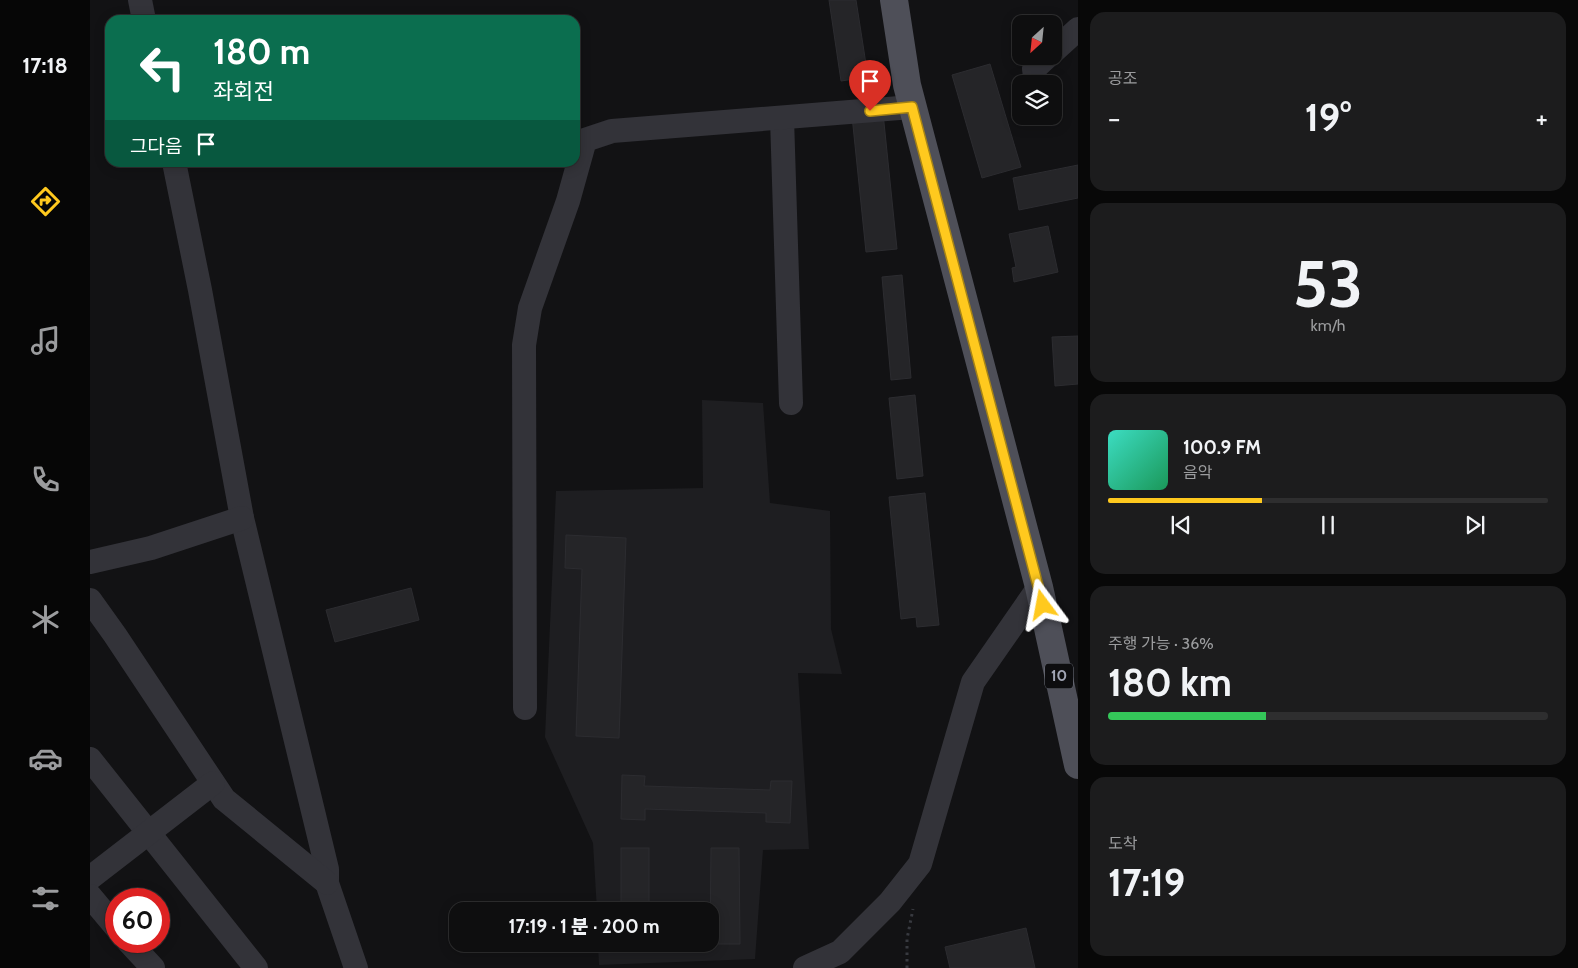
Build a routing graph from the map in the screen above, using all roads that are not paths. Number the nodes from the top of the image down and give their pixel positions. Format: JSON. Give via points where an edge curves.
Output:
{"nodes":[{"id":1,"x":140,"y":0,"type":"edge"},
{"id":2,"x":894,"y":0,"type":"edge"},
{"id":3,"x":143,"y":15,"type":"edge"},
{"id":4,"x":1078,"y":29,"type":"edge"},
{"id":5,"x":1062,"y":44,"type":"edge"},
{"id":6,"x":912,"y":107,"type":"junction"},
{"id":7,"x":782,"y":118,"type":"junction"},
{"id":8,"x":580,"y":158,"type":"edge"},
{"id":9,"x":175,"y":167,"type":"edge"},
{"id":10,"x":577,"y":167,"type":"edge"},
{"id":11,"x":791,"y":403,"type":"dead end"},
{"id":12,"x":242,"y":518,"type":"junction"},
{"id":13,"x":90,"y":562,"type":"edge"},
{"id":14,"x":1039,"y":587,"type":"junction"},
{"id":15,"x":90,"y":600,"type":"edge"},
{"id":16,"x":525,"y":708,"type":"dead end"},
{"id":17,"x":90,"y":759,"type":"edge"},
{"id":18,"x":1078,"y":765,"type":"edge"},
{"id":19,"x":213,"y":783,"type":"junction"},
{"id":20,"x":148,"y":832,"type":"junction"},
{"id":21,"x":90,"y":878,"type":"edge"},
{"id":22,"x":327,"y":884,"type":"junction"},
{"id":23,"x":90,"y":896,"type":"edge"},
{"id":24,"x":105,"y":914,"type":"edge"},
{"id":25,"x":139,"y":953,"type":"edge"},
{"id":26,"x":152,"y":968,"type":"edge"},
{"id":27,"x":256,"y":968,"type":"edge"},
{"id":28,"x":356,"y":968,"type":"edge"},
{"id":29,"x":805,"y":968,"type":"edge"}],
"edges":[{"from":1,"to":3,"type":"street"},
{"from":2,"to":6,"type":"main road","number":"10"},
{"from":4,"to":5,"type":"street"},
{"from":6,"to":7,"type":"street"},
{"from":6,"to":14,"type":"main road","number":"10"},
{"from":7,"to":8,"type":"street","via":[[612,131],[585,140]]},
{"from":7,"to":11,"type":"street"},
{"from":9,"to":12,"type":"street"},
{"from":10,"to":16,"type":"street","via":[[530,308],[524,346]]},
{"from":12,"to":13,"type":"street","via":[[151,548]]},
{"from":12,"to":22,"type":"street","via":[[327,869]]},
{"from":14,"to":18,"type":"main road","number":"10"},
{"from":14,"to":29,"type":"street","via":[[973,682],[920,864],[890,902],[840,952]]},
{"from":15,"to":19,"type":"street"},
{"from":17,"to":20,"type":"street"},
{"from":19,"to":20,"type":"street"},
{"from":19,"to":22,"type":"street","via":[[224,799]]},
{"from":20,"to":21,"type":"street"},
{"from":20,"to":27,"type":"street"},
{"from":22,"to":28,"type":"street"},
{"from":23,"to":24,"type":"street"},
{"from":25,"to":26,"type":"street"}]}
